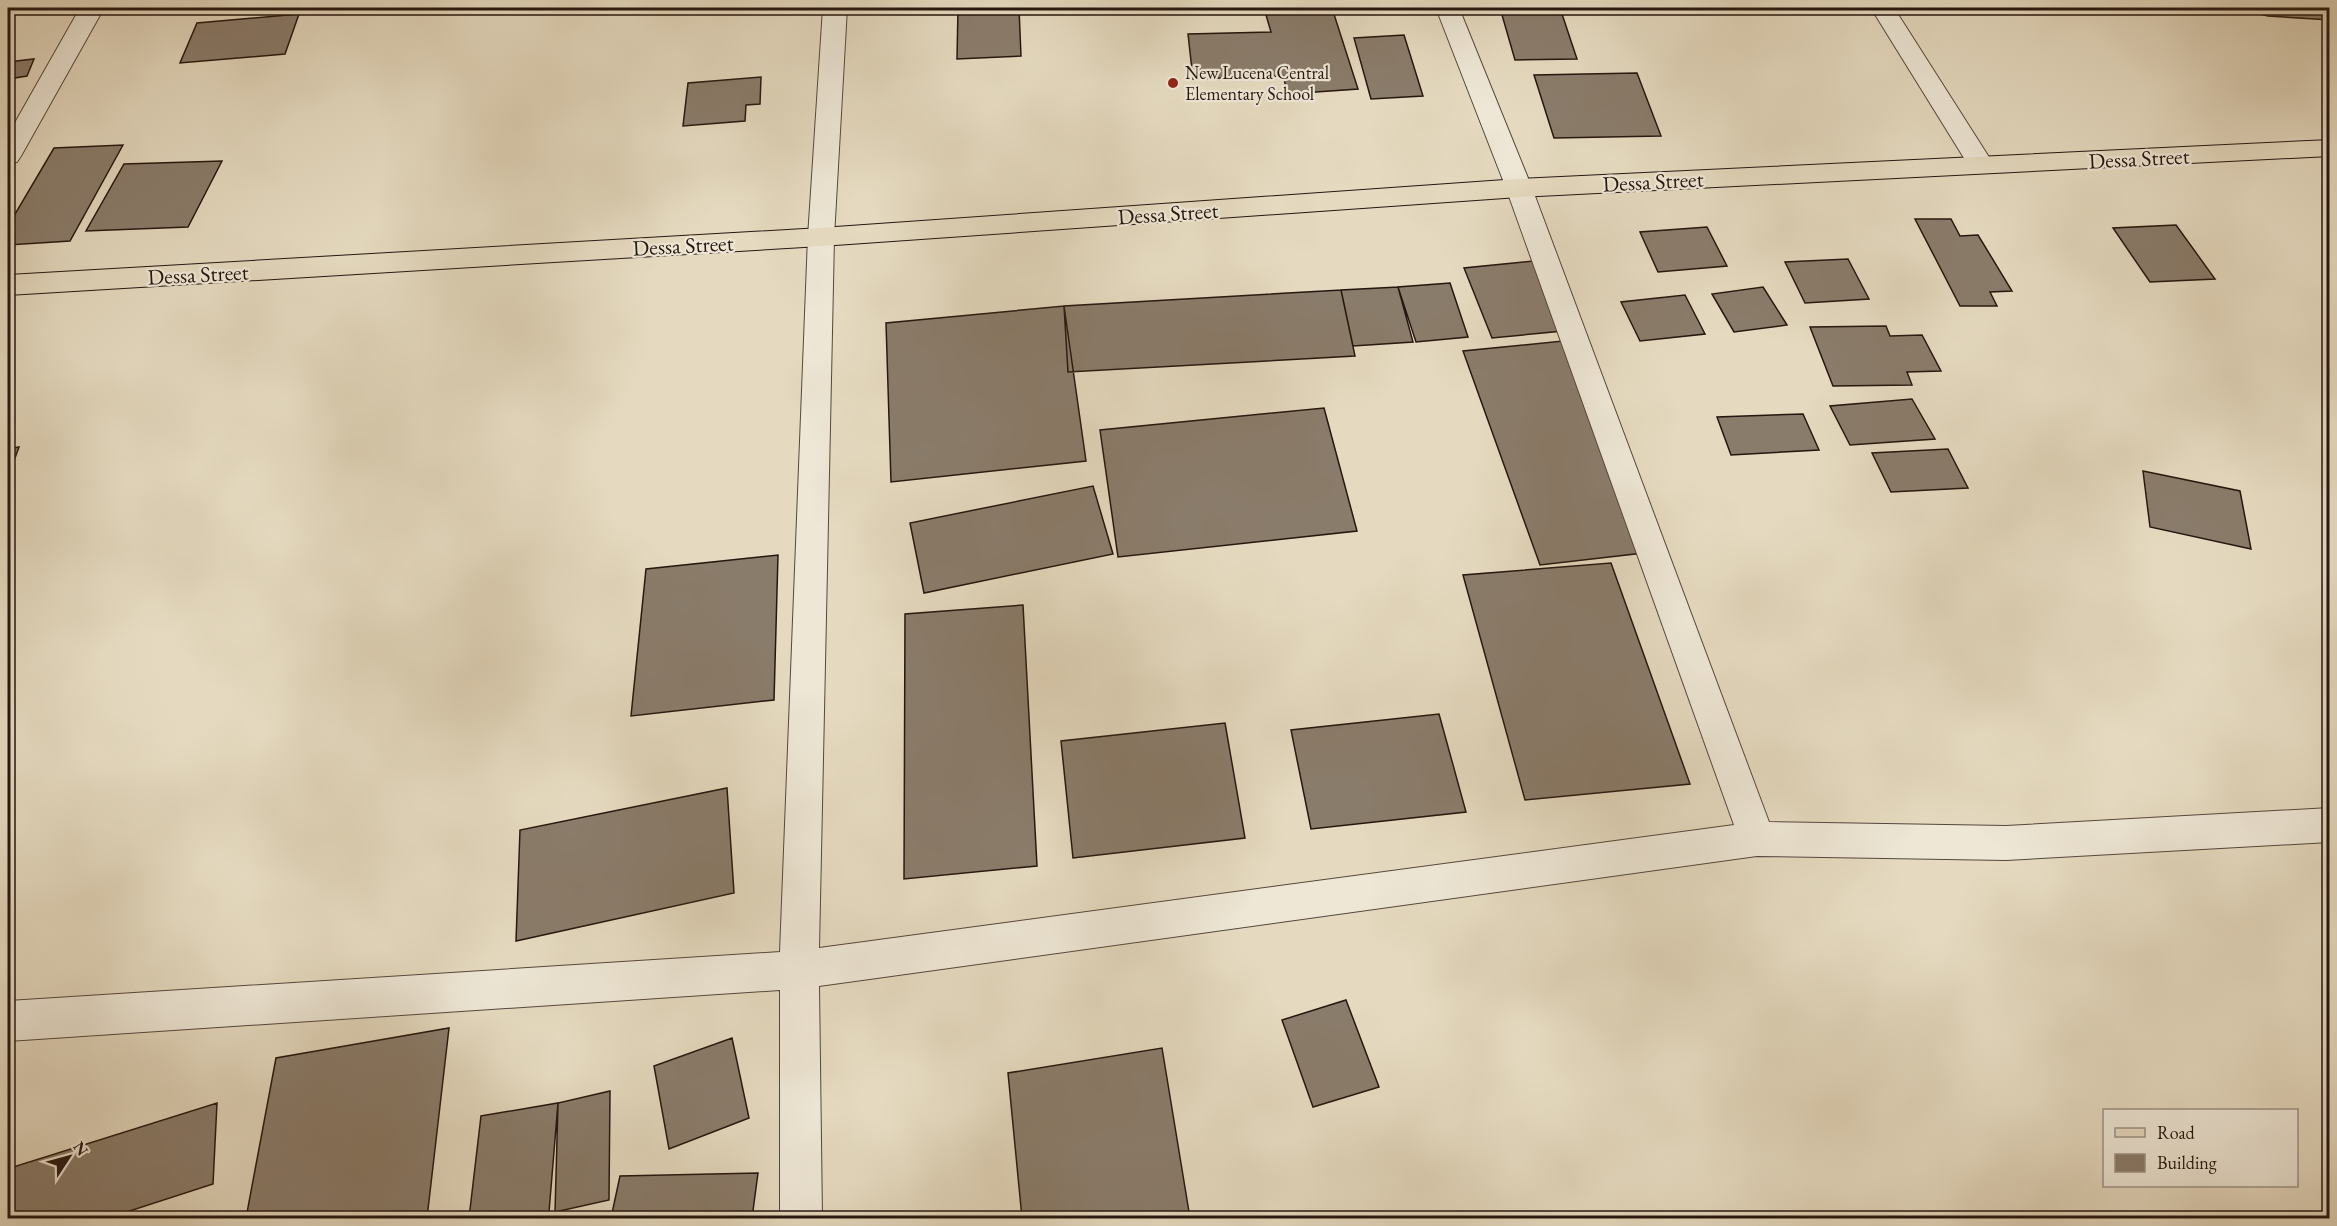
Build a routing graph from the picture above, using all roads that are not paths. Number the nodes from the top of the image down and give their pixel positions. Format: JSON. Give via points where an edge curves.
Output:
{"nodes":[{"id":1,"x":92,"y":8,"type":"edge"},
{"id":2,"x":835,"y":8,"type":"edge"},
{"id":3,"x":1447,"y":8,"type":"edge"},
{"id":4,"x":1883,"y":8,"type":"edge"},
{"id":5,"x":2330,"y":148,"type":"edge"},
{"id":6,"x":8,"y":156,"type":"edge"},
{"id":7,"x":1981,"y":165,"type":"junction"},
{"id":8,"x":1519,"y":188,"type":"junction"},
{"id":9,"x":821,"y":237,"type":"junction"},
{"id":10,"x":8,"y":285,"type":"edge"},
{"id":11,"x":2330,"y":825,"type":"edge"},
{"id":12,"x":1757,"y":839,"type":"junction"},
{"id":13,"x":799,"y":970,"type":"junction"},
{"id":14,"x":8,"y":1021,"type":"edge"},
{"id":15,"x":801,"y":1218,"type":"edge"}],
"edges":[{"from":1,"to":6,"type":"street"},
{"from":2,"to":9,"type":"street"},
{"from":3,"to":8,"type":"street"},
{"from":4,"to":7,"type":"street"},
{"from":5,"to":7,"type":"main road","name":"Dessa Street"},
{"from":7,"to":8,"type":"main road","name":"Dessa Street"},
{"from":8,"to":9,"type":"main road","name":"Dessa Street"},
{"from":8,"to":12,"type":"street"},
{"from":9,"to":10,"type":"main road","name":"Dessa Street"},
{"from":9,"to":13,"type":"street"},
{"from":11,"to":12,"type":"street","via":[[2006,843]]},
{"from":12,"to":13,"type":"street"},
{"from":13,"to":14,"type":"street"},
{"from":13,"to":15,"type":"street"}]}
